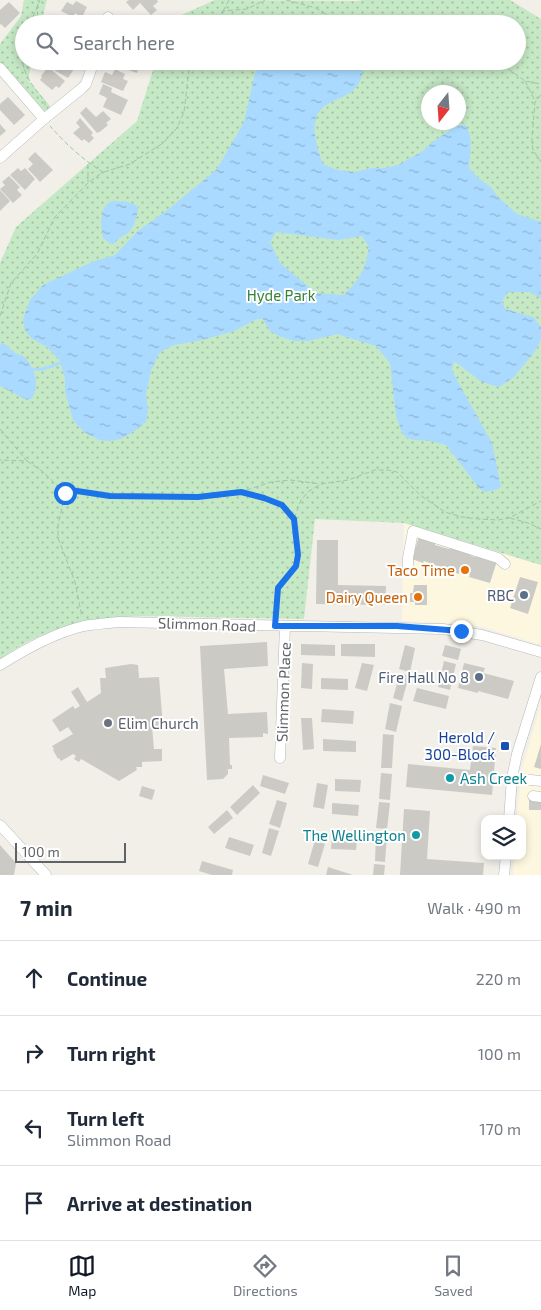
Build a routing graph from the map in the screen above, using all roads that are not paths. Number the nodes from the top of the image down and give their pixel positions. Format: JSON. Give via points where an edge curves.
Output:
{"nodes":[{"id":1,"x":0,"y":68,"type":"edge"},
{"id":2,"x":91,"y":70,"type":"edge"},
{"id":3,"x":48,"y":119,"type":"junction"},
{"id":4,"x":0,"y":158,"type":"edge"},
{"id":5,"x":505,"y":564,"type":"dead end"},
{"id":6,"x":408,"y":572,"type":"dead end"},
{"id":7,"x":280,"y":626,"type":"junction"},
{"id":8,"x":541,"y":652,"type":"edge"},
{"id":9,"x":0,"y":665,"type":"edge"},
{"id":10,"x":541,"y":677,"type":"edge"},
{"id":11,"x":537,"y":707,"type":"edge"},
{"id":12,"x":280,"y":758,"type":"dead end"},
{"id":13,"x":512,"y":778,"type":"junction"},
{"id":14,"x":541,"y":781,"type":"edge"},
{"id":15,"x":509,"y":815,"type":"edge"},
{"id":16,"x":0,"y":824,"type":"edge"},
{"id":17,"x":506,"y":860,"type":"edge"},
{"id":18,"x":46,"y":875,"type":"edge"},
{"id":19,"x":504,"y":875,"type":"edge"},
{"id":20,"x":510,"y":875,"type":"edge"}],
"edges":[{"from":1,"to":3,"type":"street"},
{"from":2,"to":3,"type":"street","via":[[86,84]]},
{"from":3,"to":4,"type":"street"},
{"from":5,"to":6,"type":"street","via":[[498,558],[413,531]]},
{"from":7,"to":8,"type":"street","name":"Slimmon Road","via":[[443,628]]},
{"from":7,"to":9,"type":"street","name":"Slimmon Road","via":[[119,622],[84,626],[28,647]]},
{"from":7,"to":12,"type":"street","name":"Slimmon Place"},
{"from":10,"to":11,"type":"street"},
{"from":11,"to":13,"type":"street","via":[[517,754]]},
{"from":13,"to":14,"type":"street"},
{"from":13,"to":15,"type":"street"},
{"from":16,"to":18,"type":"street"},
{"from":17,"to":19,"type":"street"},
{"from":19,"to":20,"type":"street"}]}
